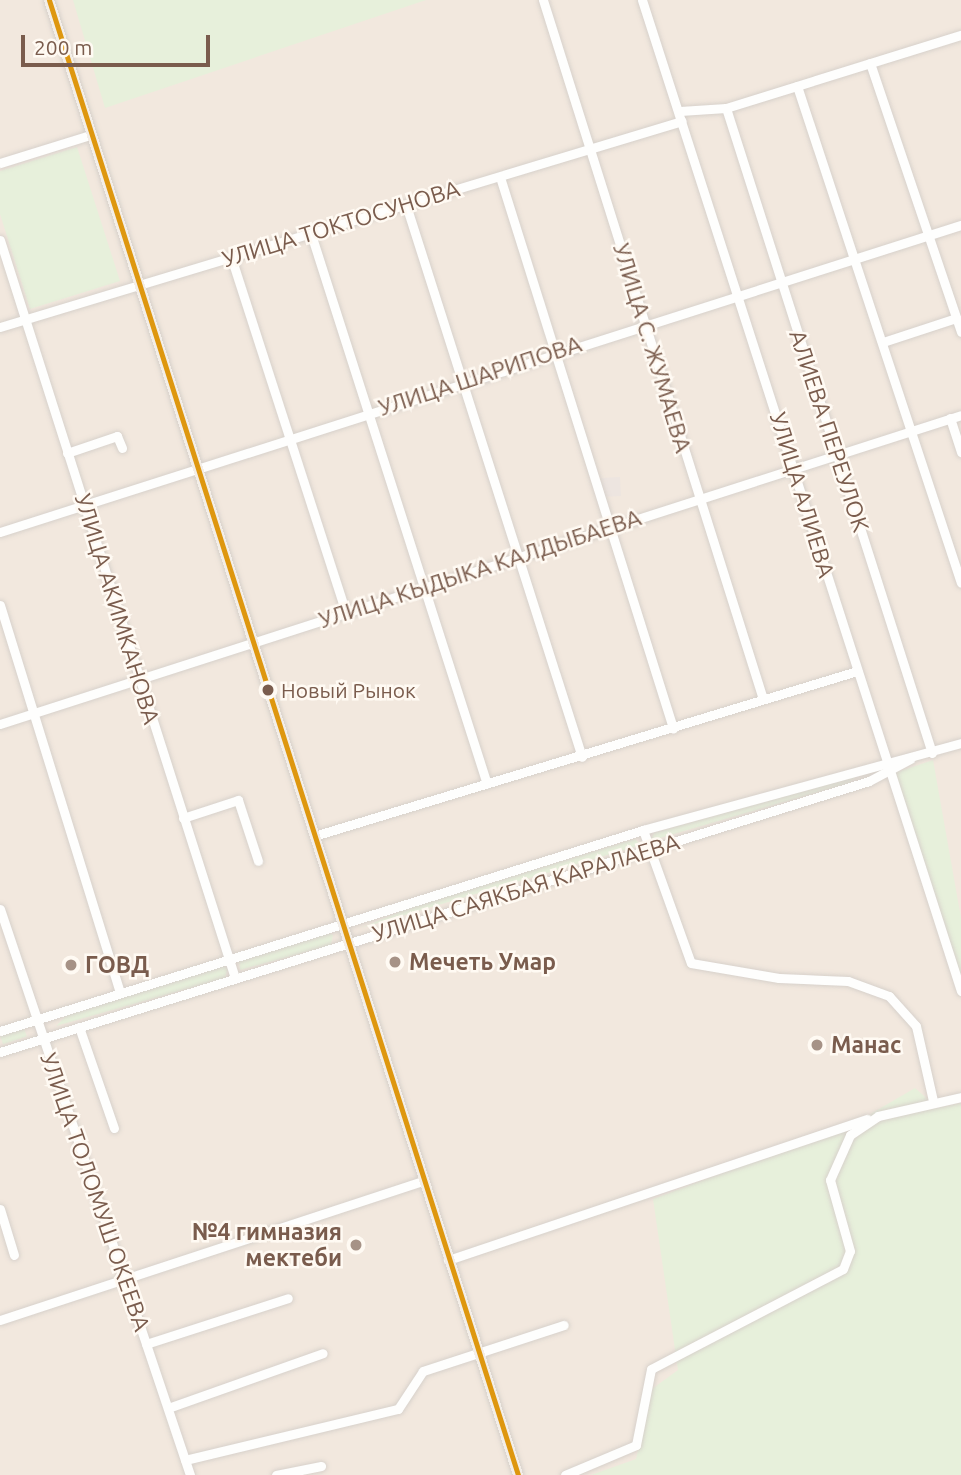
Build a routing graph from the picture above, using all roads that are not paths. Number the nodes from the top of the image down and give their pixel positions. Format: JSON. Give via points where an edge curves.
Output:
{"nodes":[{"id":1,"x":48,"y":0,"type":"edge"},
{"id":2,"x":543,"y":0,"type":"edge"},
{"id":3,"x":642,"y":0,"type":"edge"},
{"id":4,"x":961,"y":35,"type":"edge"},
{"id":5,"x":870,"y":63,"type":"junction"},
{"id":6,"x":797,"y":86,"type":"junction"},
{"id":7,"x":726,"y":108,"type":"junction"},
{"id":8,"x":681,"y":116,"type":"junction"},
{"id":9,"x":90,"y":135,"type":"junction"},
{"id":10,"x":590,"y":145,"type":"junction"},
{"id":11,"x":0,"y":163,"type":"edge"},
{"id":12,"x":500,"y":177,"type":"junction"},
{"id":13,"x":405,"y":205,"type":"junction"},
{"id":14,"x":961,"y":225,"type":"edge"},
{"id":15,"x":311,"y":233,"type":"junction"},
{"id":16,"x":928,"y":234,"type":"junction"},
{"id":17,"x":0,"y":240,"type":"edge"},
{"id":18,"x":231,"y":257,"type":"junction"},
{"id":19,"x":854,"y":257,"type":"junction"},
{"id":20,"x":780,"y":278,"type":"junction"},
{"id":21,"x":137,"y":284,"type":"junction"},
{"id":22,"x":737,"y":292,"type":"junction"},
{"id":23,"x":956,"y":318,"type":"junction"},
{"id":24,"x":24,"y":319,"type":"junction"},
{"id":25,"x":642,"y":323,"type":"junction"},
{"id":26,"x":0,"y":327,"type":"edge"},
{"id":27,"x":961,"y":332,"type":"edge"},
{"id":28,"x":883,"y":342,"type":"junction"},
{"id":29,"x":556,"y":351,"type":"junction"},
{"id":30,"x":462,"y":381,"type":"junction"},
{"id":31,"x":368,"y":412,"type":"junction"},
{"id":32,"x":961,"y":415,"type":"edge"},
{"id":33,"x":950,"y":418,"type":"junction"},
{"id":34,"x":912,"y":430,"type":"junction"},
{"id":35,"x":292,"y":436,"type":"junction"},
{"id":36,"x":122,"y":448,"type":"dead end"},
{"id":37,"x":961,"y":452,"type":"edge"},
{"id":38,"x":67,"y":453,"type":"junction"},
{"id":39,"x":836,"y":453,"type":"junction"},
{"id":40,"x":794,"y":466,"type":"junction"},
{"id":41,"x":196,"y":468,"type":"junction"},
{"id":42,"x":698,"y":497,"type":"junction"},
{"id":43,"x":84,"y":504,"type":"junction"},
{"id":44,"x":606,"y":528,"type":"junction"},
{"id":45,"x":0,"y":532,"type":"edge"},
{"id":46,"x":521,"y":554,"type":"junction"},
{"id":47,"x":961,"y":583,"type":"edge"},
{"id":48,"x":422,"y":585,"type":"junction"},
{"id":49,"x":0,"y":605,"type":"edge"},
{"id":50,"x":346,"y":613,"type":"junction"},
{"id":51,"x":252,"y":642,"type":"junction"},
{"id":52,"x":857,"y":671,"type":"junction"},
{"id":53,"x":139,"y":680,"type":"junction"},
{"id":54,"x":762,"y":696,"type":"junction"},
{"id":55,"x":34,"y":714,"type":"junction"},
{"id":56,"x":0,"y":724,"type":"edge"},
{"id":57,"x":673,"y":728,"type":"junction"},
{"id":58,"x":961,"y":743,"type":"edge"},
{"id":59,"x":932,"y":753,"type":"junction"},
{"id":60,"x":582,"y":757,"type":"junction"},
{"id":61,"x":910,"y":759,"type":"junction"},
{"id":62,"x":886,"y":760,"type":"junction"},
{"id":63,"x":890,"y":772,"type":"junction"},
{"id":64,"x":487,"y":784,"type":"junction"},
{"id":65,"x":183,"y":818,"type":"junction"},
{"id":66,"x":643,"y":830,"type":"junction"},
{"id":67,"x":314,"y":836,"type":"junction"},
{"id":68,"x":651,"y":850,"type":"junction"},
{"id":69,"x":258,"y":861,"type":"dead end"},
{"id":70,"x":0,"y":909,"type":"edge"},
{"id":71,"x":340,"y":923,"type":"junction"},
{"id":72,"x":346,"y":944,"type":"junction"},
{"id":73,"x":229,"y":957,"type":"junction"},
{"id":74,"x":235,"y":978,"type":"junction"},
{"id":75,"x":961,"y":991,"type":"edge"},
{"id":76,"x":120,"y":992,"type":"junction"},
{"id":77,"x":37,"y":1019,"type":"junction"},
{"id":78,"x":79,"y":1027,"type":"junction"},
{"id":79,"x":0,"y":1031,"type":"edge"},
{"id":80,"x":43,"y":1038,"type":"junction"},
{"id":81,"x":0,"y":1052,"type":"edge"},
{"id":82,"x":961,"y":1097,"type":"edge"},
{"id":83,"x":933,"y":1101,"type":"junction"},
{"id":84,"x":878,"y":1116,"type":"junction"},
{"id":85,"x":114,"y":1128,"type":"dead end"},
{"id":86,"x":422,"y":1181,"type":"junction"},
{"id":87,"x":0,"y":1209,"type":"edge"},
{"id":88,"x":14,"y":1255,"type":"dead end"},
{"id":89,"x":447,"y":1260,"type":"junction"},
{"id":90,"x":125,"y":1279,"type":"junction"},
{"id":91,"x":288,"y":1298,"type":"dead end"},
{"id":92,"x":0,"y":1320,"type":"edge"},
{"id":93,"x":564,"y":1325,"type":"dead end"},
{"id":94,"x":146,"y":1344,"type":"junction"},
{"id":95,"x":323,"y":1353,"type":"dead end"},
{"id":96,"x":479,"y":1354,"type":"junction"},
{"id":97,"x":168,"y":1408,"type":"junction"},
{"id":98,"x":185,"y":1460,"type":"junction"},
{"id":99,"x":321,"y":1466,"type":"dead end"},
{"id":100,"x":190,"y":1475,"type":"edge"},
{"id":101,"x":276,"y":1475,"type":"edge"},
{"id":102,"x":518,"y":1475,"type":"edge"},
{"id":103,"x":565,"y":1475,"type":"edge"}],
"edges":[{"from":1,"to":9,"type":"main road"},
{"from":2,"to":10,"type":"street","name":"УЛИЦА С. ЖУМАЕВА"},
{"from":3,"to":8,"type":"street","name":"УЛИЦА АЛИЕВА"},
{"from":4,"to":5,"type":"street","name":"УЛИЦА ТОКТОСУНОВА"},
{"from":5,"to":6,"type":"street","name":"УЛИЦА ТОКТОСУНОВА"},
{"from":5,"to":16,"type":"street"},
{"from":6,"to":7,"type":"street","name":"УЛИЦА ТОКТОСУНОВА"},
{"from":6,"to":19,"type":"street"},
{"from":7,"to":8,"type":"street","name":"УЛИЦА ТОКТОСУНОВА"},
{"from":7,"to":20,"type":"street","name":"АЛИЕВА ПЕРЕУЛОК"},
{"from":8,"to":10,"type":"street","name":"УЛИЦА ТОКТОСУНОВА"},
{"from":8,"to":22,"type":"street","name":"УЛИЦА АЛИЕВА"},
{"from":9,"to":11,"type":"street"},
{"from":9,"to":21,"type":"main road"},
{"from":10,"to":12,"type":"street","name":"УЛИЦА ТОКТОСУНОВА"},
{"from":10,"to":25,"type":"street","name":"УЛИЦА С. ЖУМАЕВА"},
{"from":12,"to":13,"type":"street","name":"УЛИЦА ТОКТОСУНОВА"},
{"from":12,"to":29,"type":"street"},
{"from":13,"to":15,"type":"street","name":"УЛИЦА ТОКТОСУНОВА"},
{"from":13,"to":30,"type":"street"},
{"from":14,"to":16,"type":"street","name":"УЛИЦА ШАРИПОВА"},
{"from":15,"to":18,"type":"street","name":"УЛИЦА ТОКТОСУНОВА"},
{"from":15,"to":31,"type":"street"},
{"from":16,"to":19,"type":"street","name":"УЛИЦА ШАРИПОВА"},
{"from":16,"to":23,"type":"street"},
{"from":17,"to":24,"type":"street","name":"УЛИЦА АКИМКАНОВА"},
{"from":18,"to":21,"type":"street","name":"УЛИЦА ТОКТОСУНОВА"},
{"from":18,"to":35,"type":"street"},
{"from":19,"to":20,"type":"street","name":"УЛИЦА ШАРИПОВА"},
{"from":19,"to":28,"type":"street"},
{"from":20,"to":22,"type":"street","name":"УЛИЦА ШАРИПОВА"},
{"from":20,"to":39,"type":"street","name":"АЛИЕВА ПЕРЕУЛОК"},
{"from":21,"to":24,"type":"street","name":"УЛИЦА ТОКТОСУНОВА"},
{"from":21,"to":41,"type":"main road"},
{"from":22,"to":25,"type":"street","name":"УЛИЦА ШАРИПОВА"},
{"from":22,"to":40,"type":"street","name":"УЛИЦА АЛИЕВА"},
{"from":23,"to":27,"type":"street"},
{"from":23,"to":28,"type":"street"},
{"from":24,"to":26,"type":"street","name":"УЛИЦА ТОКТОСУНОВА"},
{"from":24,"to":38,"type":"street","name":"УЛИЦА АКИМКАНОВА"},
{"from":25,"to":29,"type":"street","name":"УЛИЦА ШАРИПОВА"},
{"from":25,"to":42,"type":"street","name":"УЛИЦА С. ЖУМАЕВА"},
{"from":28,"to":34,"type":"street"},
{"from":29,"to":30,"type":"street","name":"УЛИЦА ШАРИПОВА"},
{"from":29,"to":44,"type":"street"},
{"from":30,"to":31,"type":"street","name":"УЛИЦА ШАРИПОВА"},
{"from":30,"to":46,"type":"street"},
{"from":31,"to":35,"type":"street","name":"УЛИЦА ШАРИПОВА"},
{"from":31,"to":48,"type":"street"},
{"from":32,"to":33,"type":"street","name":"УЛИЦА КЫДЫКА КАЛДЫБАЕВА"},
{"from":33,"to":34,"type":"street","name":"УЛИЦА КЫДЫКА КАЛДЫБАЕВА"},
{"from":33,"to":37,"type":"street"},
{"from":34,"to":39,"type":"street","name":"УЛИЦА КЫДЫКА КАЛДЫБАЕВА"},
{"from":34,"to":47,"type":"street"},
{"from":35,"to":41,"type":"street","name":"УЛИЦА ШАРИПОВА"},
{"from":35,"to":50,"type":"street"},
{"from":36,"to":38,"type":"street","via":[[117,436]]},
{"from":38,"to":43,"type":"street","name":"УЛИЦА АКИМКАНОВА"},
{"from":39,"to":40,"type":"street","name":"УЛИЦА КЫДЫКА КАЛДЫБАЕВА"},
{"from":39,"to":59,"type":"street","name":"АЛИЕВА ПЕРЕУЛОК"},
{"from":40,"to":42,"type":"street","name":"УЛИЦА КЫДЫКА КАЛДЫБАЕВА"},
{"from":40,"to":52,"type":"street","name":"УЛИЦА АЛИЕВА"},
{"from":41,"to":43,"type":"street","name":"УЛИЦА ШАРИПОВА"},
{"from":41,"to":51,"type":"main road"},
{"from":42,"to":44,"type":"street","name":"УЛИЦА КЫДЫКА КАЛДЫБАЕВА"},
{"from":42,"to":54,"type":"street","name":"УЛИЦА С. ЖУМАЕВА"},
{"from":43,"to":45,"type":"street","name":"УЛИЦА ШАРИПОВА"},
{"from":43,"to":53,"type":"street","name":"УЛИЦА АКИМКАНОВА"},
{"from":44,"to":46,"type":"street","name":"УЛИЦА КЫДЫКА КАЛДЫБАЕВА"},
{"from":44,"to":57,"type":"street"},
{"from":46,"to":48,"type":"street","name":"УЛИЦА КЫДЫКА КАЛДЫБАЕВА"},
{"from":46,"to":60,"type":"street"},
{"from":48,"to":50,"type":"street","name":"УЛИЦА КЫДЫКА КАЛДЫБАЕВА"},
{"from":48,"to":64,"type":"street"},
{"from":49,"to":55,"type":"street"},
{"from":50,"to":51,"type":"street","name":"УЛИЦА КЫДЫКА КАЛДЫБАЕВА"},
{"from":51,"to":53,"type":"street","name":"УЛИЦА КЫДЫКА КАЛДЫБАЕВА"},
{"from":51,"to":67,"type":"main road"},
{"from":52,"to":54,"type":"street"},
{"from":52,"to":62,"type":"street","name":"УЛИЦА АЛИЕВА"},
{"from":53,"to":55,"type":"street","name":"УЛИЦА КЫДЫКА КАЛДЫБАЕВА"},
{"from":53,"to":65,"type":"street","name":"УЛИЦА АКИМКАНОВА"},
{"from":54,"to":57,"type":"street","via":[[720,717]]},
{"from":55,"to":56,"type":"street","name":"УЛИЦА КЫДЫКА КАЛДЫБАЕВА"},
{"from":55,"to":76,"type":"street"},
{"from":57,"to":60,"type":"street"},
{"from":58,"to":59,"type":"street"},
{"from":59,"to":61,"type":"street"},
{"from":60,"to":64,"type":"street"},
{"from":61,"to":62,"type":"street","name":"УЛИЦА САЯКБАЯ КАРАЛАЕВА"},
{"from":61,"to":63,"type":"street","name":"УЛИЦА САЯКБАЯ КАРАЛАЕВА"},
{"from":62,"to":63,"type":"street","name":"УЛИЦА АЛИЕВА"},
{"from":62,"to":66,"type":"street","name":"УЛИЦА САЯКБАЯ КАРАЛАЕВА"},
{"from":63,"to":68,"type":"street","name":"УЛИЦА САЯКБАЯ КАРАЛАЕВА"},
{"from":63,"to":75,"type":"street","name":"УЛИЦА АЛИЕВА"},
{"from":64,"to":67,"type":"street"},
{"from":65,"to":69,"type":"street","via":[[238,800]]},
{"from":65,"to":73,"type":"street","name":"УЛИЦА АКИМКАНОВА"},
{"from":66,"to":68,"type":"street"},
{"from":66,"to":71,"type":"street","name":"УЛИЦА САЯКБАЯ КАРАЛАЕВА"},
{"from":67,"to":71,"type":"main road"},
{"from":68,"to":72,"type":"street","name":"УЛИЦА САЯКБАЯ КАРАЛАЕВА"},
{"from":68,"to":83,"type":"street","via":[[691,963],[779,978],[848,981],[889,996],[916,1026]]},
{"from":70,"to":77,"type":"street","name":"УЛИЦА ТОЛОМУШ ОКЕЕВА"},
{"from":71,"to":72,"type":"main road"},
{"from":71,"to":73,"type":"street","name":"УЛИЦА САЯКБАЯ КАРАЛАЕВА"},
{"from":72,"to":74,"type":"street","name":"УЛИЦА САЯКБАЯ КАРАЛАЕВА"},
{"from":72,"to":86,"type":"main road"},
{"from":73,"to":74,"type":"street","name":"УЛИЦА АКИМКАНОВА"},
{"from":73,"to":76,"type":"street","name":"УЛИЦА САЯКБАЯ КАРАЛАЕВА"},
{"from":74,"to":78,"type":"street","name":"УЛИЦА САЯКБАЯ КАРАЛАЕВА"},
{"from":76,"to":77,"type":"street","name":"УЛИЦА САЯКБАЯ КАРАЛАЕВА"},
{"from":77,"to":79,"type":"street","name":"УЛИЦА САЯКБАЯ КАРАЛАЕВА"},
{"from":77,"to":80,"type":"street","name":"УЛИЦА ТОЛОМУШ ОКЕЕВА"},
{"from":78,"to":80,"type":"street","name":"УЛИЦА САЯКБАЯ КАРАЛАЕВА"},
{"from":78,"to":85,"type":"street"},
{"from":80,"to":81,"type":"street","name":"УЛИЦА САЯКБАЯ КАРАЛАЕВА"},
{"from":80,"to":90,"type":"street","name":"УЛИЦА ТОЛОМУШ ОКЕЕВА"},
{"from":82,"to":83,"type":"street"},
{"from":83,"to":84,"type":"street"},
{"from":84,"to":89,"type":"street"},
{"from":84,"to":103,"type":"street","via":[[844,1142],[832,1170],[830,1191],[850,1251],[843,1269],[823,1285],[651,1369],[636,1446]]},
{"from":86,"to":89,"type":"main road"},
{"from":86,"to":90,"type":"street"},
{"from":87,"to":88,"type":"street"},
{"from":89,"to":96,"type":"main road"},
{"from":90,"to":92,"type":"street"},
{"from":90,"to":94,"type":"street","name":"УЛИЦА ТОЛОМУШ ОКЕЕВА"},
{"from":91,"to":94,"type":"street"},
{"from":93,"to":96,"type":"street"},
{"from":94,"to":97,"type":"street","name":"УЛИЦА ТОЛОМУШ ОКЕЕВА"},
{"from":95,"to":97,"type":"street"},
{"from":96,"to":98,"type":"street","via":[[423,1371],[398,1409]]},
{"from":96,"to":102,"type":"main road"},
{"from":97,"to":98,"type":"street","name":"УЛИЦА ТОЛОМУШ ОКЕЕВА"},
{"from":98,"to":100,"type":"street","name":"УЛИЦА ТОЛОМУШ ОКЕЕВА"},
{"from":99,"to":101,"type":"street"}]}
